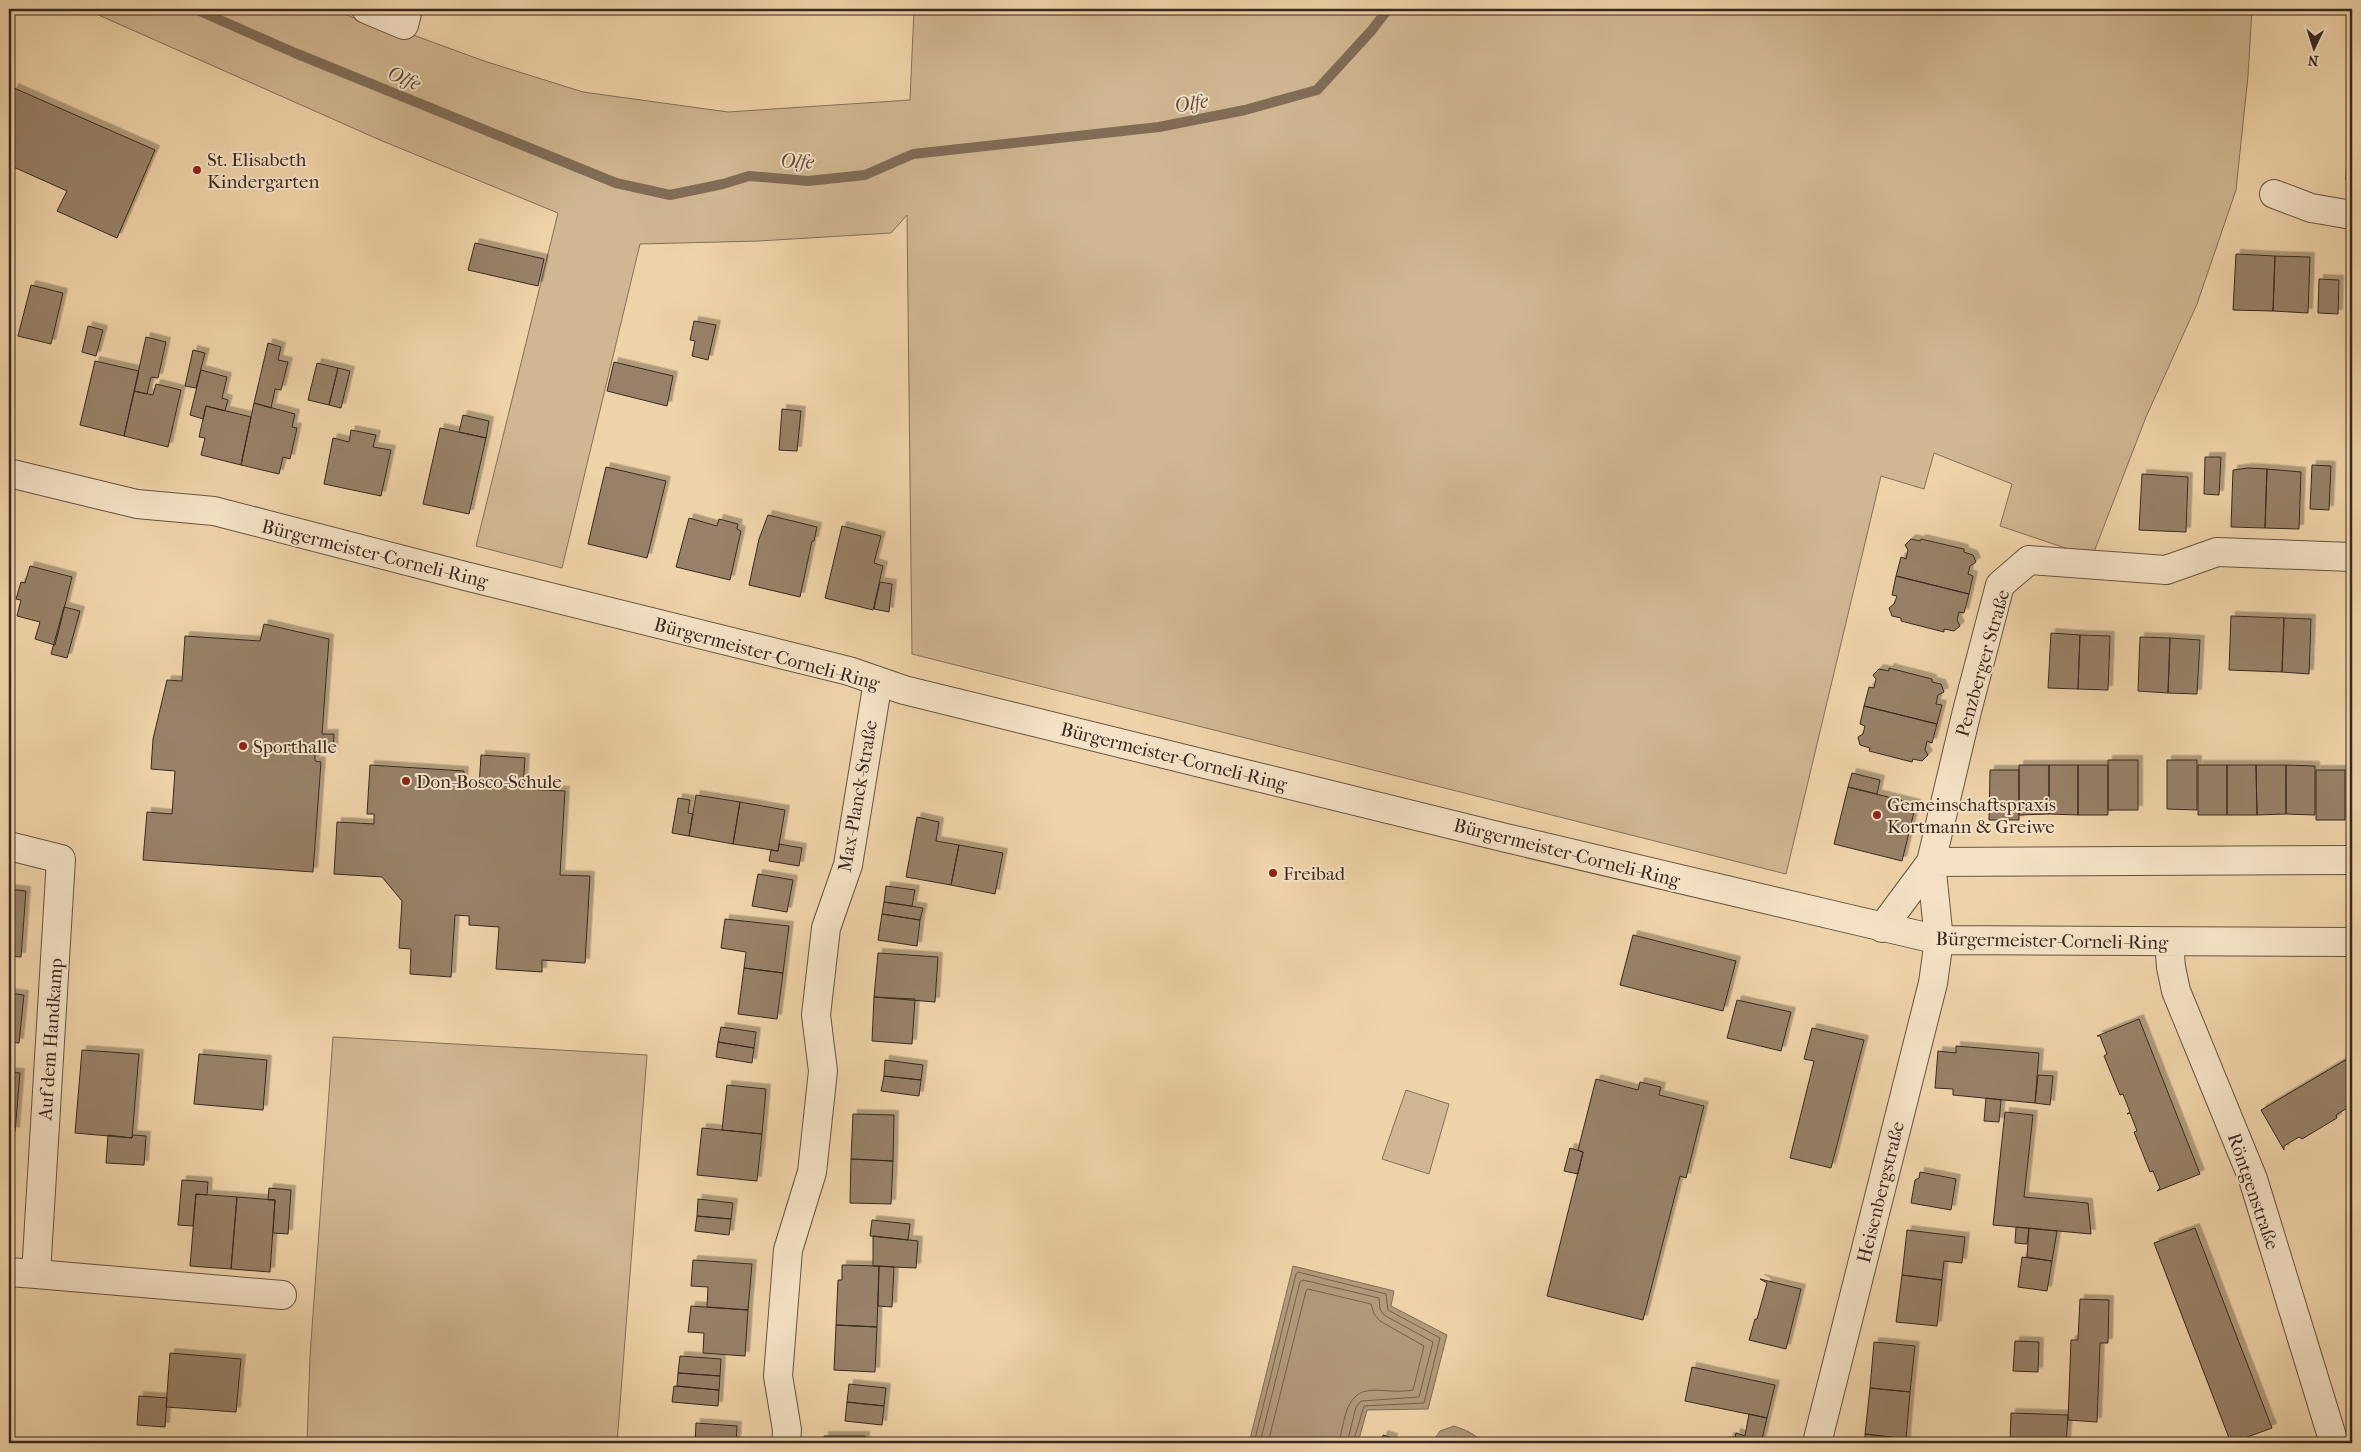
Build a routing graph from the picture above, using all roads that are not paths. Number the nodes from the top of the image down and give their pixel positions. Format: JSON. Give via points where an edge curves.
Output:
{"nodes":[{"id":1,"x":366,"y":9,"type":"edge"},
{"id":2,"x":408,"y":9,"type":"edge"},
{"id":3,"x":2274,"y":194,"type":"dead end"},
{"id":4,"x":2352,"y":215,"type":"edge"},
{"id":5,"x":9,"y":473,"type":"edge"},
{"id":6,"x":2352,"y":557,"type":"edge"},
{"id":7,"x":878,"y":681,"type":"junction"},
{"id":8,"x":9,"y":846,"type":"edge"},
{"id":9,"x":2352,"y":860,"type":"edge"},
{"id":10,"x":1931,"y":862,"type":"junction"},
{"id":11,"x":1882,"y":928,"type":"junction"},
{"id":12,"x":1939,"y":940,"type":"junction"},
{"id":13,"x":2169,"y":942,"type":"junction"},
{"id":14,"x":2352,"y":942,"type":"edge"},
{"id":15,"x":9,"y":1272,"type":"edge"},
{"id":16,"x":36,"y":1274,"type":"junction"},
{"id":17,"x":282,"y":1295,"type":"dead end"},
{"id":18,"x":786,"y":1443,"type":"edge"},
{"id":19,"x":1817,"y":1443,"type":"edge"},
{"id":20,"x":2334,"y":1443,"type":"edge"}],
"edges":[{"from":1,"to":2,"type":"street","via":[[404,25]]},
{"from":3,"to":4,"type":"street","via":[[2311,208]]},
{"from":5,"to":7,"type":"street","name":"Bürgermeister-Corneli-Ring","via":[[137,504],[214,511]]},
{"from":6,"to":10,"type":"street","name":"Penzberger Straße","via":[[2217,552],[2166,570],[2029,560],[2000,585]]},
{"from":7,"to":11,"type":"street","name":"Bürgermeister-Corneli-Ring","via":[[904,690]]},
{"from":7,"to":18,"type":"street","name":"Max-Planck-Straße","via":[[848,865],[826,928],[816,1015],[823,1071],[812,1172],[788,1250],[778,1376],[787,1430]]},
{"from":8,"to":16,"type":"street","name":"Auf dem Handkamp","via":[[61,859]]},
{"from":9,"to":10,"type":"street"},
{"from":10,"to":11,"type":"street","name":"Penzberger Straße"},
{"from":10,"to":12,"type":"street","name":"Penzberger Straße"},
{"from":11,"to":12,"type":"street","name":"Bürgermeister-Corneli-Ring"},
{"from":12,"to":13,"type":"street","name":"Bürgermeister-Corneli-Ring"},
{"from":12,"to":19,"type":"street","name":"Heisenbergstraße","via":[[1933,983]]},
{"from":13,"to":14,"type":"street","name":"Bürgermeister-Corneli-Ring"},
{"from":13,"to":20,"type":"street","name":"Röntgenstraße","via":[[2176,991],[2248,1164]]},
{"from":15,"to":16,"type":"street"},
{"from":16,"to":17,"type":"street"}]}
